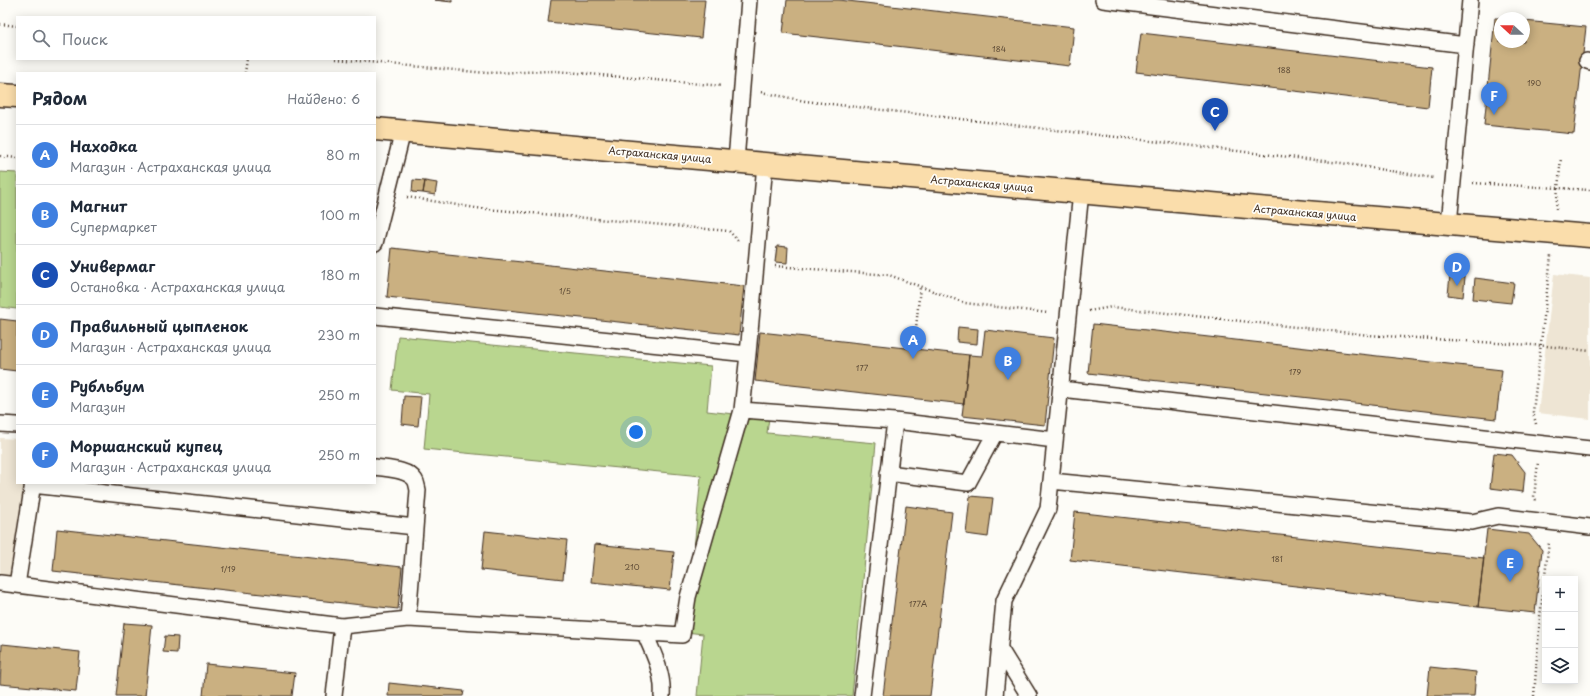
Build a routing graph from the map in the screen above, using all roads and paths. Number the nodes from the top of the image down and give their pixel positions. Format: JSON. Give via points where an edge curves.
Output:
{"nodes":[{"id":1,"x":749,"y":0,"type":"edge"},
{"id":2,"x":1103,"y":0,"type":"edge"},
{"id":3,"x":1470,"y":0,"type":"edge"},
{"id":4,"x":0,"y":24,"type":"edge"},
{"id":5,"x":16,"y":26,"type":"edge"},
{"id":6,"x":1466,"y":45,"type":"junction"},
{"id":7,"x":247,"y":60,"type":"edge"},
{"id":8,"x":346,"y":60,"type":"edge"},
{"id":9,"x":246,"y":72,"type":"edge"},
{"id":10,"x":743,"y":88,"type":"junction"},
{"id":11,"x":0,"y":95,"type":"edge"},
{"id":12,"x":16,"y":96,"type":"edge"},
{"id":13,"x":376,"y":129,"type":"edge"},
{"id":14,"x":403,"y":131,"type":"junction"},
{"id":15,"x":0,"y":156,"type":"edge"},
{"id":16,"x":16,"y":158,"type":"edge"},
{"id":17,"x":736,"y":161,"type":"junction"},
{"id":18,"x":765,"y":164,"type":"junction"},
{"id":19,"x":1453,"y":182,"type":"junction"},
{"id":20,"x":1590,"y":190,"type":"edge"},
{"id":21,"x":1081,"y":192,"type":"junction"},
{"id":22,"x":388,"y":194,"type":"junction"},
{"id":23,"x":1449,"y":224,"type":"junction"},
{"id":24,"x":1590,"y":236,"type":"edge"},
{"id":25,"x":376,"y":239,"type":"edge"},
{"id":26,"x":756,"y":264,"type":"junction"},
{"id":27,"x":920,"y":287,"type":"junction"},
{"id":28,"x":1068,"y":315,"type":"junction"},
{"id":29,"x":376,"y":316,"type":"edge"},
{"id":30,"x":914,"y":349,"type":"dead end"},
{"id":31,"x":1590,"y":351,"type":"edge"},
{"id":32,"x":748,"y":354,"type":"junction"},
{"id":33,"x":1061,"y":388,"type":"junction"},
{"id":34,"x":742,"y":410,"type":"junction"},
{"id":35,"x":895,"y":421,"type":"junction"},
{"id":36,"x":0,"y":424,"type":"edge"},
{"id":37,"x":16,"y":425,"type":"edge"},
{"id":38,"x":995,"y":433,"type":"junction"},
{"id":39,"x":1055,"y":440,"type":"junction"},
{"id":40,"x":1590,"y":448,"type":"edge"},
{"id":41,"x":376,"y":467,"type":"edge"},
{"id":42,"x":888,"y":473,"type":"junction"},
{"id":43,"x":1051,"y":481,"type":"junction"},
{"id":44,"x":32,"y":484,"type":"edge"},
{"id":45,"x":415,"y":527,"type":"junction"},
{"id":46,"x":1590,"y":527,"type":"edge"},
{"id":47,"x":0,"y":583,"type":"edge"},
{"id":48,"x":17,"y":585,"type":"junction"},
{"id":49,"x":408,"y":619,"type":"junction"},
{"id":50,"x":342,"y":626,"type":"junction"},
{"id":51,"x":644,"y":632,"type":"junction"},
{"id":52,"x":1000,"y":649,"type":"junction"},
{"id":53,"x":334,"y":696,"type":"edge"},
{"id":54,"x":662,"y":696,"type":"edge"},
{"id":55,"x":862,"y":696,"type":"edge"},
{"id":56,"x":995,"y":696,"type":"edge"},
{"id":57,"x":1029,"y":696,"type":"edge"}],
"edges":[{"from":1,"to":10,"type":"lane"},
{"from":2,"to":6,"type":"lane"},
{"from":3,"to":6,"type":"lane"},
{"from":4,"to":5,"type":"path"},
{"from":6,"to":19,"type":"lane"},
{"from":7,"to":9,"type":"path"},
{"from":8,"to":10,"type":"path","via":[[487,74],[556,71]]},
{"from":10,"to":17,"type":"lane"},
{"from":10,"to":19,"type":"path","via":[[805,101],[1341,163]]},
{"from":11,"to":12,"type":"main road"},
{"from":13,"to":14,"type":"main road","name":"Астраханская улица"},
{"from":14,"to":17,"type":"main road","name":"Астраханская улица"},
{"from":14,"to":22,"type":"lane"},
{"from":15,"to":16,"type":"path"},
{"from":17,"to":18,"type":"main road","name":"Астраханская улица"},
{"from":18,"to":21,"type":"main road","name":"Астраханская улица"},
{"from":18,"to":26,"type":"lane"},
{"from":19,"to":20,"type":"path"},
{"from":19,"to":23,"type":"lane"},
{"from":21,"to":23,"type":"main road","name":"Астраханская улица"},
{"from":21,"to":28,"type":"lane"},
{"from":22,"to":25,"type":"lane"},
{"from":22,"to":26,"type":"path","via":[[476,208],[729,231]]},
{"from":23,"to":24,"type":"main road","name":"Астраханская улица"},
{"from":26,"to":27,"type":"path","via":[[889,275]]},
{"from":26,"to":32,"type":"lane"},
{"from":27,"to":28,"type":"path","via":[[965,303]]},
{"from":27,"to":30,"type":"path"},
{"from":28,"to":31,"type":"path","via":[[1112,307],[1369,335],[1541,345]]},
{"from":28,"to":33,"type":"lane"},
{"from":29,"to":32,"type":"lane"},
{"from":32,"to":34,"type":"lane"},
{"from":33,"to":39,"type":"lane"},
{"from":33,"to":40,"type":"lane"},
{"from":34,"to":35,"type":"lane"},
{"from":34,"to":51,"type":"lane","via":[[688,597],[682,635]]},
{"from":35,"to":38,"type":"lane"},
{"from":35,"to":42,"type":"lane"},
{"from":36,"to":37,"type":"lane"},
{"from":38,"to":39,"type":"lane"},
{"from":38,"to":42,"type":"lane","via":[[968,483]]},
{"from":39,"to":43,"type":"lane"},
{"from":41,"to":45,"type":"lane","via":[[401,471],[415,481],[418,490]]},
{"from":42,"to":55,"type":"lane"},
{"from":43,"to":46,"type":"lane","via":[[1472,522],[1498,516]]},
{"from":43,"to":52,"type":"lane","via":[[1048,509],[1004,601]]},
{"from":44,"to":45,"type":"lane"},
{"from":44,"to":48,"type":"lane"},
{"from":45,"to":49,"type":"lane"},
{"from":47,"to":48,"type":"lane"},
{"from":48,"to":50,"type":"lane"},
{"from":49,"to":50,"type":"lane"},
{"from":49,"to":51,"type":"lane"},
{"from":50,"to":53,"type":"lane"},
{"from":51,"to":54,"type":"lane","via":[[657,663]]},
{"from":52,"to":56,"type":"lane"},
{"from":52,"to":57,"type":"lane"}]}
